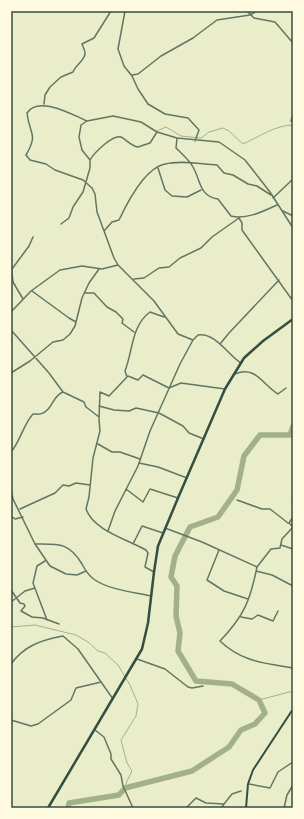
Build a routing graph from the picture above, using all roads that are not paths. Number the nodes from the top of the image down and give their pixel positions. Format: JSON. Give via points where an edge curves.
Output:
{"nodes":[{"id":1,"x":110,"y":11,"type":"edge"},
{"id":2,"x":125,"y":11,"type":"edge"},
{"id":3,"x":247,"y":11,"type":"edge"},
{"id":4,"x":256,"y":11,"type":"edge"},
{"id":5,"x":250,"y":15,"type":"junction"},
{"id":6,"x":293,"y":43,"type":"edge"},
{"id":7,"x":131,"y":75,"type":"junction"},
{"id":8,"x":44,"y":104,"type":"junction"},
{"id":9,"x":293,"y":114,"type":"edge"},
{"id":10,"x":87,"y":121,"type":"junction"},
{"id":11,"x":291,"y":121,"type":"dead end"},
{"id":12,"x":157,"y":132,"type":"junction"},
{"id":13,"x":177,"y":138,"type":"junction"},
{"id":14,"x":195,"y":141,"type":"junction"},
{"id":15,"x":90,"y":160,"type":"junction"},
{"id":16,"x":190,"y":163,"type":"junction"},
{"id":17,"x":158,"y":168,"type":"junction"},
{"id":18,"x":293,"y":179,"type":"edge"},
{"id":19,"x":85,"y":181,"type":"junction"},
{"id":20,"x":202,"y":189,"type":"junction"},
{"id":21,"x":273,"y":197,"type":"junction"},
{"id":22,"x":278,"y":204,"type":"junction"},
{"id":23,"x":281,"y":210,"type":"junction"},
{"id":24,"x":293,"y":216,"type":"edge"},
{"id":25,"x":239,"y":218,"type":"junction"},
{"id":26,"x":61,"y":224,"type":"dead end"},
{"id":27,"x":293,"y":228,"type":"edge"},
{"id":28,"x":104,"y":231,"type":"junction"},
{"id":29,"x":34,"y":236,"type":"dead end"},
{"id":30,"x":118,"y":264,"type":"junction"},
{"id":31,"x":11,"y":267,"type":"edge"},
{"id":32,"x":99,"y":269,"type":"junction"},
{"id":33,"x":134,"y":279,"type":"junction"},
{"id":34,"x":279,"y":280,"type":"junction"},
{"id":35,"x":31,"y":290,"type":"junction"},
{"id":36,"x":85,"y":293,"type":"junction"},
{"id":37,"x":23,"y":299,"type":"junction"},
{"id":38,"x":293,"y":301,"type":"edge"},
{"id":39,"x":11,"y":312,"type":"edge"},
{"id":40,"x":164,"y":317,"type":"junction"},
{"id":41,"x":293,"y":320,"type":"edge"},
{"id":42,"x":76,"y":322,"type":"junction"},
{"id":43,"x":11,"y":330,"type":"edge"},
{"id":44,"x":134,"y":332,"type":"junction"},
{"id":45,"x":193,"y":340,"type":"junction"},
{"id":46,"x":220,"y":344,"type":"junction"},
{"id":47,"x":34,"y":357,"type":"junction"},
{"id":48,"x":241,"y":363,"type":"junction"},
{"id":49,"x":11,"y":373,"type":"edge"},
{"id":50,"x":233,"y":375,"type":"junction"},
{"id":51,"x":128,"y":376,"type":"junction"},
{"id":52,"x":169,"y":388,"type":"junction"},
{"id":53,"x":286,"y":388,"type":"dead end"},
{"id":54,"x":225,"y":389,"type":"junction"},
{"id":55,"x":63,"y":392,"type":"junction"},
{"id":56,"x":100,"y":406,"type":"junction"},
{"id":57,"x":159,"y":412,"type":"junction"},
{"id":58,"x":99,"y":416,"type":"junction"},
{"id":59,"x":204,"y":439,"type":"junction"},
{"id":60,"x":98,"y":444,"type":"junction"},
{"id":61,"x":11,"y":452,"type":"edge"},
{"id":62,"x":140,"y":459,"type":"junction"},
{"id":63,"x":139,"y":463,"type":"junction"},
{"id":64,"x":186,"y":478,"type":"junction"},
{"id":65,"x":90,"y":484,"type":"junction"},
{"id":66,"x":11,"y":488,"type":"edge"},
{"id":67,"x":126,"y":489,"type":"junction"},
{"id":68,"x":178,"y":498,"type":"junction"},
{"id":69,"x":237,"y":500,"type":"dead end"},
{"id":70,"x":20,"y":509,"type":"junction"},
{"id":71,"x":11,"y":516,"type":"edge"},
{"id":72,"x":23,"y":517,"type":"junction"},
{"id":73,"x":293,"y":518,"type":"edge"},
{"id":74,"x":289,"y":523,"type":"junction"},
{"id":75,"x":293,"y":527,"type":"edge"},
{"id":76,"x":165,"y":528,"type":"junction"},
{"id":77,"x":108,"y":531,"type":"junction"},
{"id":78,"x":163,"y":533,"type":"junction"},
{"id":79,"x":35,"y":544,"type":"junction"},
{"id":80,"x":134,"y":544,"type":"junction"},
{"id":81,"x":281,"y":545,"type":"junction"},
{"id":82,"x":293,"y":549,"type":"edge"},
{"id":83,"x":219,"y":550,"type":"junction"},
{"id":84,"x":45,"y":561,"type":"junction"},
{"id":85,"x":257,"y":567,"type":"junction"},
{"id":86,"x":86,"y":571,"type":"junction"},
{"id":87,"x":256,"y":571,"type":"junction"},
{"id":88,"x":154,"y":572,"type":"junction"},
{"id":89,"x":293,"y":586,"type":"edge"},
{"id":90,"x":35,"y":588,"type":"junction"},
{"id":91,"x":11,"y":590,"type":"edge"},
{"id":92,"x":151,"y":596,"type":"junction"},
{"id":93,"x":16,"y":598,"type":"junction"},
{"id":94,"x":248,"y":599,"type":"junction"},
{"id":95,"x":11,"y":602,"type":"edge"},
{"id":96,"x":278,"y":611,"type":"dead end"},
{"id":97,"x":241,"y":617,"type":"junction"},
{"id":98,"x":47,"y":620,"type":"junction"},
{"id":99,"x":59,"y":624,"type":"dead end"},
{"id":100,"x":137,"y":659,"type":"junction"},
{"id":101,"x":11,"y":664,"type":"edge"},
{"id":102,"x":293,"y":668,"type":"edge"},
{"id":103,"x":101,"y":682,"type":"junction"},
{"id":104,"x":203,"y":686,"type":"dead end"},
{"id":105,"x":113,"y":700,"type":"junction"},
{"id":106,"x":293,"y":709,"type":"edge"},
{"id":107,"x":11,"y":720,"type":"edge"},
{"id":108,"x":95,"y":730,"type":"junction"},
{"id":109,"x":293,"y":762,"type":"edge"},
{"id":110,"x":248,"y":784,"type":"junction"},
{"id":111,"x":293,"y":785,"type":"edge"},
{"id":112,"x":241,"y":791,"type":"dead end"},
{"id":113,"x":224,"y":804,"type":"junction"},
{"id":114,"x":48,"y":808,"type":"edge"},
{"id":115,"x":133,"y":808,"type":"edge"},
{"id":116,"x":186,"y":808,"type":"edge"},
{"id":117,"x":221,"y":808,"type":"edge"},
{"id":118,"x":246,"y":808,"type":"edge"},
{"id":119,"x":284,"y":808,"type":"edge"}],
"edges":[{"from":1,"to":8,"type":"street","via":[[94,38],[82,44],[86,52],[73,72],[61,77],[48,88]]},
{"from":2,"to":7,"type":"street","via":[[118,52]]},
{"from":3,"to":5,"type":"street"},
{"from":4,"to":5,"type":"street"},
{"from":5,"to":6,"type":"street","via":[[275,22]]},
{"from":5,"to":7,"type":"street","via":[[216,20],[138,74]]},
{"from":7,"to":14,"type":"street","via":[[138,91],[148,104],[165,114],[188,118],[198,130]]},
{"from":8,"to":10,"type":"street"},
{"from":8,"to":19,"type":"street","via":[[30,109],[27,113],[34,137],[26,155],[30,160]]},
{"from":9,"to":11,"type":"street"},
{"from":10,"to":12,"type":"street","via":[[113,116],[141,122]]},
{"from":10,"to":15,"type":"street","via":[[81,126],[79,136],[82,150]]},
{"from":12,"to":13,"type":"street"},
{"from":12,"to":15,"type":"street","via":[[150,143],[138,147],[120,137],[115,138],[106,143]]},
{"from":13,"to":14,"type":"street"},
{"from":13,"to":16,"type":"street","via":[[176,148]]},
{"from":14,"to":21,"type":"street","via":[[215,141],[226,146],[245,160]]},
{"from":15,"to":19,"type":"street","via":[[90,171]]},
{"from":16,"to":17,"type":"street","via":[[164,164]]},
{"from":16,"to":20,"type":"street"},
{"from":16,"to":21,"type":"street","via":[[217,165],[224,174],[233,175],[257,186]]},
{"from":17,"to":20,"type":"street","via":[[165,190],[172,196],[187,197]]},
{"from":17,"to":28,"type":"street","via":[[134,190],[119,220],[112,222]]},
{"from":18,"to":21,"type":"street"},
{"from":19,"to":26,"type":"street","via":[[83,192],[72,207],[70,216]]},
{"from":19,"to":28,"type":"street","via":[[94,191],[97,212]]},
{"from":20,"to":25,"type":"street","via":[[211,198],[218,199],[232,216]]},
{"from":21,"to":22,"type":"street"},
{"from":22,"to":23,"type":"street"},
{"from":22,"to":25,"type":"street"},
{"from":23,"to":24,"type":"street"},
{"from":23,"to":27,"type":"street"},
{"from":25,"to":33,"type":"street","via":[[201,248],[180,258],[169,267],[159,268],[144,278]]},
{"from":25,"to":34,"type":"street","via":[[241,229]]},
{"from":28,"to":30,"type":"street","via":[[111,253]]},
{"from":29,"to":31,"type":"street"},
{"from":30,"to":32,"type":"street"},
{"from":30,"to":33,"type":"street"},
{"from":31,"to":37,"type":"street","via":[[13,282]]},
{"from":32,"to":35,"type":"street","via":[[82,266],[63,269]]},
{"from":32,"to":36,"type":"street"},
{"from":33,"to":40,"type":"street","via":[[154,301]]},
{"from":34,"to":38,"type":"street"},
{"from":34,"to":46,"type":"street"},
{"from":35,"to":37,"type":"street"},
{"from":35,"to":42,"type":"street"},
{"from":36,"to":42,"type":"street"},
{"from":36,"to":44,"type":"street","via":[[94,292],[107,307],[118,313],[123,319],[123,324]]},
{"from":37,"to":39,"type":"street"},
{"from":40,"to":44,"type":"street","via":[[149,312]]},
{"from":40,"to":45,"type":"street","via":[[178,334]]},
{"from":41,"to":48,"type":"highway","via":[[263,341]]},
{"from":42,"to":47,"type":"street","via":[[67,338],[53,342]]},
{"from":43,"to":47,"type":"street"},
{"from":44,"to":51,"type":"street","via":[[125,371]]},
{"from":45,"to":46,"type":"street","via":[[203,334]]},
{"from":45,"to":52,"type":"street"},
{"from":46,"to":48,"type":"street"},
{"from":47,"to":49,"type":"street"},
{"from":47,"to":55,"type":"street"},
{"from":48,"to":50,"type":"highway"},
{"from":50,"to":53,"type":"street","via":[[245,370],[276,393],[279,394]]},
{"from":50,"to":54,"type":"highway"},
{"from":51,"to":52,"type":"street","via":[[138,380],[143,375]]},
{"from":51,"to":56,"type":"street","via":[[109,396],[100,392]]},
{"from":52,"to":54,"type":"street","via":[[181,383]]},
{"from":52,"to":57,"type":"street"},
{"from":54,"to":59,"type":"highway"},
{"from":55,"to":58,"type":"street","via":[[84,402],[86,408]]},
{"from":55,"to":61,"type":"street","via":[[57,395],[43,413],[33,414]]},
{"from":56,"to":57,"type":"street","via":[[114,410],[129,411],[136,408]]},
{"from":56,"to":58,"type":"street"},
{"from":57,"to":59,"type":"street","via":[[183,426],[189,433]]},
{"from":57,"to":62,"type":"street"},
{"from":58,"to":60,"type":"street"},
{"from":59,"to":64,"type":"highway"},
{"from":60,"to":62,"type":"street","via":[[112,452]]},
{"from":60,"to":65,"type":"street","via":[[93,458]]},
{"from":62,"to":63,"type":"street"},
{"from":63,"to":64,"type":"street"},
{"from":63,"to":67,"type":"street"},
{"from":64,"to":68,"type":"highway"},
{"from":65,"to":70,"type":"street","via":[[61,485],[55,493]]},
{"from":65,"to":77,"type":"street","via":[[86,510]]},
{"from":66,"to":70,"type":"street","via":[[13,498]]},
{"from":67,"to":68,"type":"street","via":[[143,502],[150,489]]},
{"from":67,"to":77,"type":"street"},
{"from":68,"to":76,"type":"highway"},
{"from":69,"to":74,"type":"street","via":[[262,509],[270,509]]},
{"from":70,"to":72,"type":"street"},
{"from":71,"to":72,"type":"street","via":[[16,519]]},
{"from":72,"to":79,"type":"street"},
{"from":73,"to":74,"type":"street"},
{"from":74,"to":75,"type":"street"},
{"from":75,"to":81,"type":"street","via":[[282,539]]},
{"from":76,"to":78,"type":"highway"},
{"from":76,"to":83,"type":"street"},
{"from":77,"to":80,"type":"street"},
{"from":78,"to":80,"type":"street","via":[[142,526]]},
{"from":78,"to":88,"type":"highway"},
{"from":79,"to":84,"type":"street"},
{"from":79,"to":86,"type":"street","via":[[58,544],[68,547]]},
{"from":80,"to":88,"type":"street","via":[[148,552],[145,567]]},
{"from":81,"to":82,"type":"street"},
{"from":81,"to":85,"type":"street","via":[[279,549],[268,552]]},
{"from":83,"to":85,"type":"street"},
{"from":83,"to":94,"type":"street","via":[[207,580],[224,591]]},
{"from":84,"to":86,"type":"street","via":[[66,574],[78,575]]},
{"from":84,"to":90,"type":"street","via":[[37,566]]},
{"from":85,"to":87,"type":"street"},
{"from":86,"to":92,"type":"street","via":[[92,579],[101,584]]},
{"from":87,"to":89,"type":"street","via":[[272,574]]},
{"from":87,"to":94,"type":"street"},
{"from":88,"to":92,"type":"highway"},
{"from":90,"to":93,"type":"street","via":[[25,590]]},
{"from":90,"to":98,"type":"street"},
{"from":91,"to":93,"type":"street"},
{"from":92,"to":100,"type":"highway","via":[[145,640]]},
{"from":93,"to":95,"type":"street"},
{"from":93,"to":98,"type":"street","via":[[25,606],[21,611],[32,617]]},
{"from":94,"to":97,"type":"street"},
{"from":96,"to":97,"type":"street","via":[[273,621],[258,616],[253,619]]},
{"from":97,"to":102,"type":"street","via":[[220,641],[237,654],[252,661]]},
{"from":98,"to":99,"type":"street"},
{"from":100,"to":104,"type":"street","via":[[164,669],[188,687]]},
{"from":100,"to":105,"type":"highway"},
{"from":101,"to":103,"type":"street","via":[[26,648],[35,643],[62,636],[78,649]]},
{"from":103,"to":105,"type":"street"},
{"from":103,"to":107,"type":"street","via":[[76,688],[70,700],[38,724],[31,726]]},
{"from":105,"to":108,"type":"highway"},
{"from":106,"to":110,"type":"main road","via":[[253,770]]},
{"from":108,"to":114,"type":"highway"},
{"from":108,"to":115,"type":"street","via":[[104,737],[111,753],[111,760],[122,775],[123,786]]},
{"from":109,"to":110,"type":"street","via":[[278,772],[270,788]]},
{"from":110,"to":118,"type":"main road"},
{"from":111,"to":119,"type":"street"},
{"from":112,"to":113,"type":"street","via":[[232,794]]},
{"from":113,"to":116,"type":"street","via":[[206,803],[196,798]]},
{"from":113,"to":117,"type":"street"}]}
